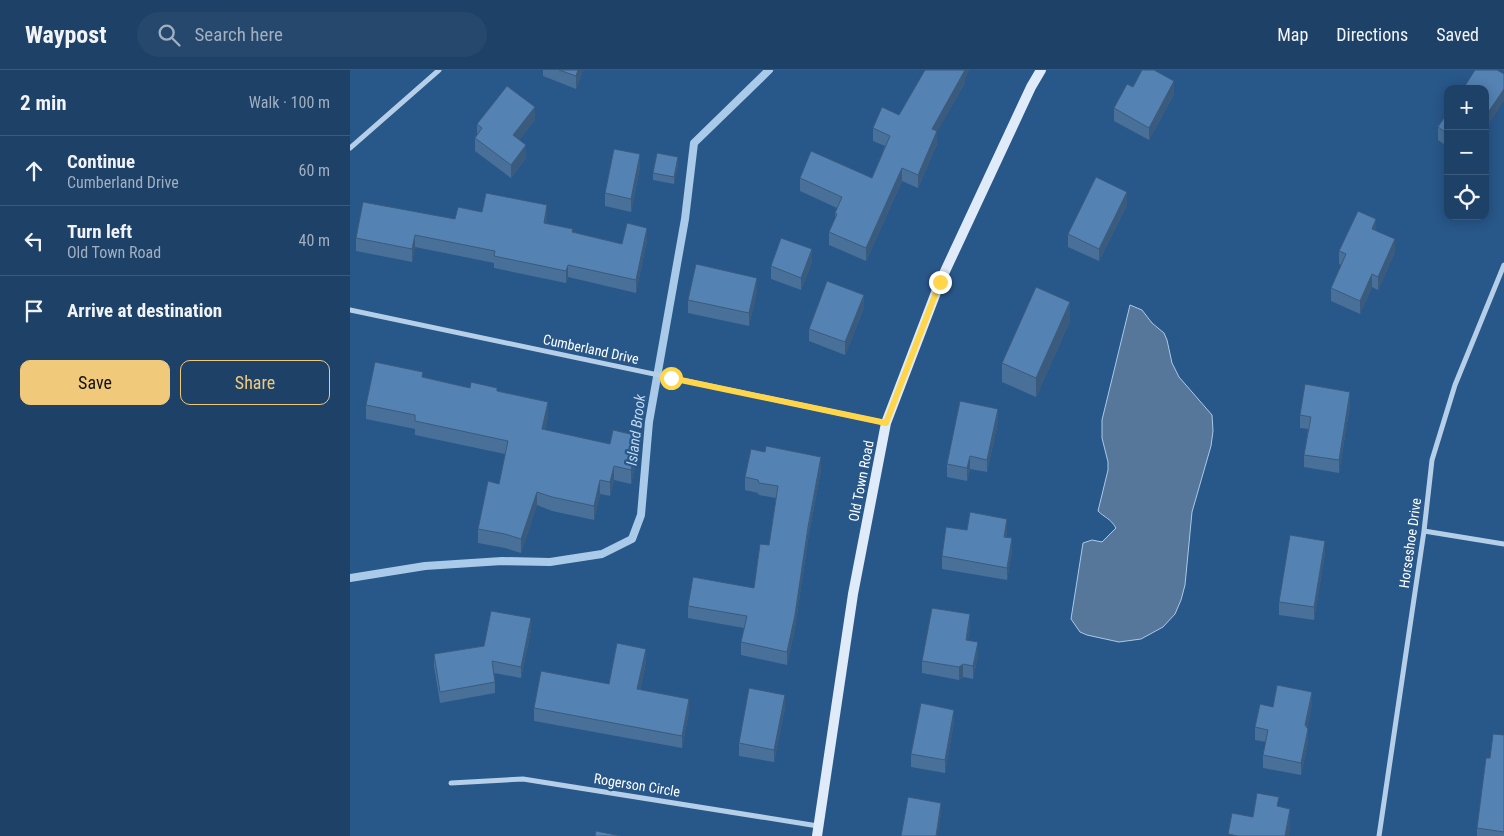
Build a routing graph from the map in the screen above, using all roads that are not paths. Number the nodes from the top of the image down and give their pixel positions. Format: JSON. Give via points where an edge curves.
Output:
{"nodes":[{"id":1,"x":439,"y":70,"type":"edge"},
{"id":2,"x":1041,"y":70,"type":"edge"},
{"id":3,"x":350,"y":148,"type":"edge"},
{"id":4,"x":1504,"y":265,"type":"edge"},
{"id":5,"x":350,"y":310,"type":"edge"},
{"id":6,"x":886,"y":423,"type":"junction"},
{"id":7,"x":1424,"y":531,"type":"junction"},
{"id":8,"x":1504,"y":544,"type":"edge"},
{"id":9,"x":451,"y":783,"type":"dead end"},
{"id":10,"x":818,"y":831,"type":"edge"},
{"id":11,"x":1379,"y":836,"type":"edge"}],
"edges":[{"from":1,"to":3,"type":"street"},
{"from":2,"to":6,"type":"main road","name":"Old Town Road","via":[[940,282]]},
{"from":4,"to":7,"type":"street","name":"Horseshoe Drive","via":[[1455,384],[1432,460]]},
{"from":5,"to":6,"type":"street","name":"Cumberland Drive"},
{"from":6,"to":10,"type":"main road","name":"Old Town Road","via":[[853,594]]},
{"from":7,"to":8,"type":"street"},
{"from":7,"to":11,"type":"street","name":"Horseshoe Drive"},
{"from":9,"to":10,"type":"street","name":"Rogerson Circle","via":[[523,778]]}]}
